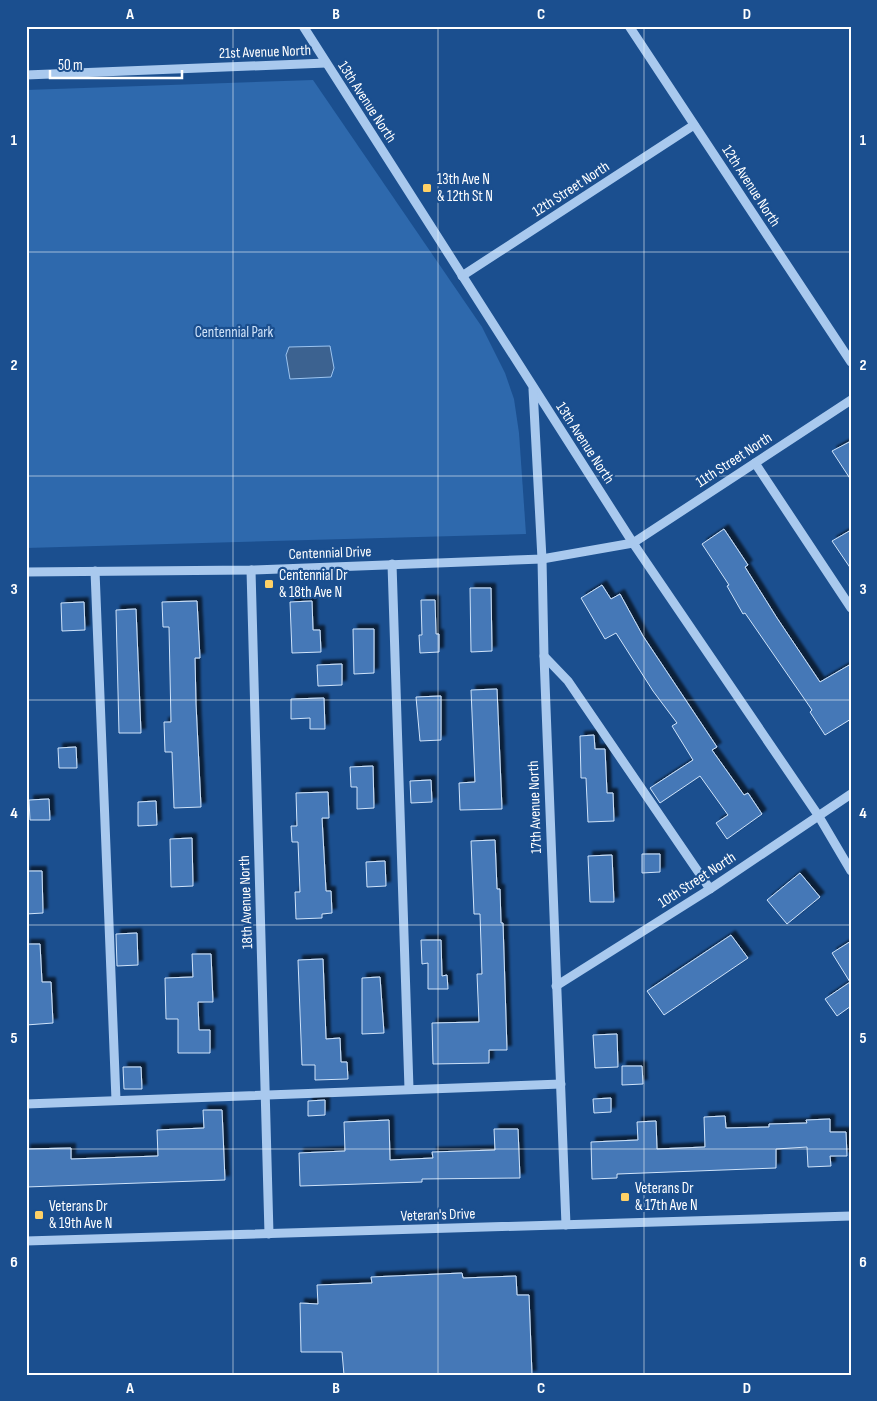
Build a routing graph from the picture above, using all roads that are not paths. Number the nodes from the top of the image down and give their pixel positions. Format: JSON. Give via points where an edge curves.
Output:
{"nodes":[{"id":1,"x":303,"y":26,"type":"edge"},
{"id":2,"x":629,"y":26,"type":"edge"},
{"id":3,"x":326,"y":63,"type":"junction"},
{"id":4,"x":26,"y":75,"type":"edge"},
{"id":5,"x":694,"y":125,"type":"junction"},
{"id":6,"x":462,"y":276,"type":"junction"},
{"id":7,"x":851,"y":362,"type":"edge"},
{"id":8,"x":533,"y":387,"type":"junction"},
{"id":9,"x":851,"y":400,"type":"edge"},
{"id":10,"x":755,"y":463,"type":"junction"},
{"id":11,"x":633,"y":543,"type":"junction"},
{"id":12,"x":542,"y":559,"type":"junction"},
{"id":13,"x":392,"y":564,"type":"junction"},
{"id":14,"x":251,"y":570,"type":"junction"},
{"id":15,"x":95,"y":571,"type":"junction"},
{"id":16,"x":26,"y":572,"type":"edge"},
{"id":17,"x":851,"y":608,"type":"edge"},
{"id":18,"x":544,"y":656,"type":"junction"},
{"id":19,"x":851,"y":794,"type":"edge"},
{"id":20,"x":818,"y":815,"type":"junction"},
{"id":21,"x":851,"y":871,"type":"edge"},
{"id":22,"x":710,"y":889,"type":"junction"},
{"id":23,"x":556,"y":986,"type":"junction"},
{"id":24,"x":561,"y":1084,"type":"junction"},
{"id":25,"x":409,"y":1089,"type":"junction"},
{"id":26,"x":265,"y":1094,"type":"junction"},
{"id":27,"x":116,"y":1100,"type":"junction"},
{"id":28,"x":26,"y":1104,"type":"edge"},
{"id":29,"x":851,"y":1216,"type":"edge"},
{"id":30,"x":566,"y":1225,"type":"junction"},
{"id":31,"x":269,"y":1234,"type":"junction"},
{"id":32,"x":26,"y":1241,"type":"edge"}],
"edges":[{"from":1,"to":3,"type":"street","name":"13th Avenue North"},
{"from":2,"to":5,"type":"street","name":"12th Avenue North"},
{"from":3,"to":4,"type":"street","name":"21st Avenue North"},
{"from":3,"to":6,"type":"street","name":"13th Avenue North"},
{"from":5,"to":6,"type":"street","name":"12th Street North"},
{"from":5,"to":7,"type":"street","name":"12th Avenue North"},
{"from":6,"to":8,"type":"street","name":"13th Avenue North"},
{"from":8,"to":11,"type":"street","name":"13th Avenue North"},
{"from":8,"to":12,"type":"street","name":"17th Avenue North"},
{"from":9,"to":10,"type":"street","name":"11th Street North"},
{"from":10,"to":11,"type":"street","name":"11th Street North"},
{"from":10,"to":17,"type":"street"},
{"from":11,"to":12,"type":"street","name":"Centennial Drive"},
{"from":11,"to":20,"type":"street","name":"13th Avenue North"},
{"from":12,"to":13,"type":"street","name":"Centennial Drive"},
{"from":12,"to":18,"type":"street","name":"17th Avenue North"},
{"from":13,"to":14,"type":"street","name":"Centennial Drive"},
{"from":13,"to":25,"type":"street"},
{"from":14,"to":15,"type":"street","name":"Centennial Drive"},
{"from":14,"to":26,"type":"street","name":"18th Avenue North"},
{"from":15,"to":16,"type":"street","name":"Centennial Drive"},
{"from":15,"to":27,"type":"street"},
{"from":18,"to":22,"type":"street","via":[[568,681]]},
{"from":18,"to":23,"type":"street","name":"17th Avenue North"},
{"from":19,"to":20,"type":"street","name":"10th Street North"},
{"from":20,"to":21,"type":"street","name":"13th Avenue North"},
{"from":20,"to":22,"type":"street","name":"10th Street North"},
{"from":22,"to":23,"type":"street","name":"10th Street North"},
{"from":23,"to":24,"type":"street","name":"17th Avenue North"},
{"from":24,"to":25,"type":"street"},
{"from":24,"to":30,"type":"street","name":"17th Avenue North"},
{"from":25,"to":26,"type":"street"},
{"from":26,"to":27,"type":"street"},
{"from":26,"to":31,"type":"street","name":"18th Avenue North"},
{"from":27,"to":28,"type":"street"},
{"from":29,"to":30,"type":"street","name":"Veteran's Drive"},
{"from":30,"to":31,"type":"street","name":"Veteran's Drive"},
{"from":31,"to":32,"type":"street","name":"Veteran's Drive"}]}
